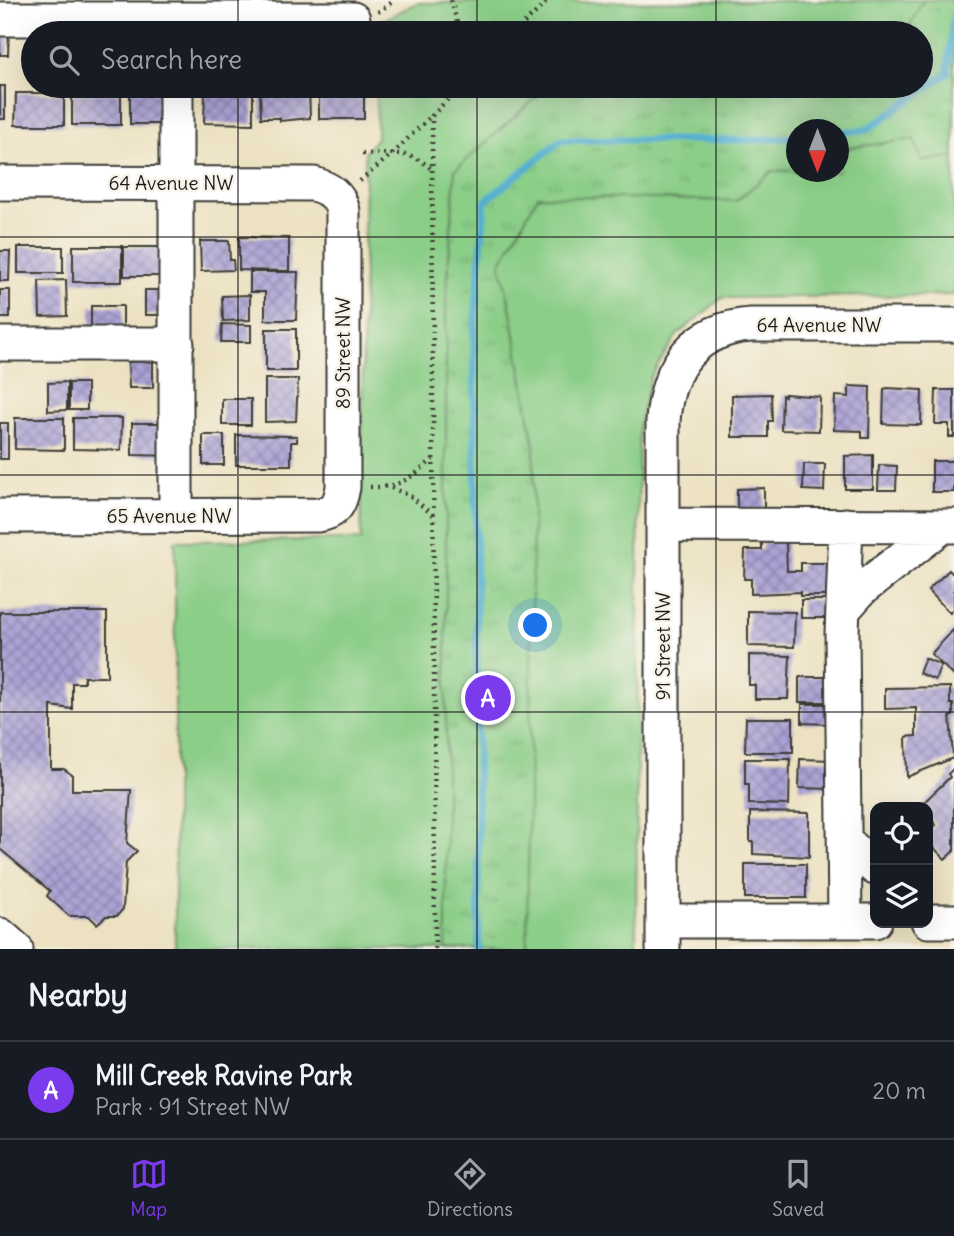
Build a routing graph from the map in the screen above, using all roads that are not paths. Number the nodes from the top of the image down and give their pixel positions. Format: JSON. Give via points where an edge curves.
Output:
{"nodes":[{"id":1,"x":0,"y":19,"type":"edge"},
{"id":2,"x":353,"y":19,"type":"dead end"},
{"id":3,"x":50,"y":21,"type":"edge"},
{"id":4,"x":302,"y":21,"type":"edge"},
{"id":5,"x":176,"y":98,"type":"edge"},
{"id":6,"x":0,"y":183,"type":"edge"},
{"id":7,"x":176,"y":183,"type":"junction"},
{"id":8,"x":349,"y":189,"type":"joint"},
{"id":9,"x":954,"y":325,"type":"edge"},
{"id":10,"x":0,"y":344,"type":"edge"},
{"id":11,"x":177,"y":344,"type":"junction"},
{"id":12,"x":690,"y":350,"type":"joint"},
{"id":13,"x":348,"y":498,"type":"joint"},
{"id":14,"x":0,"y":516,"type":"edge"},
{"id":15,"x":176,"y":516,"type":"junction"},
{"id":16,"x":663,"y":525,"type":"junction"},
{"id":17,"x":846,"y":525,"type":"junction"},
{"id":18,"x":948,"y":526,"type":"edge"},
{"id":19,"x":845,"y":608,"type":"junction"},
{"id":20,"x":845,"y":841,"type":"junction"},
{"id":21,"x":872,"y":865,"type":"edge"},
{"id":22,"x":860,"y":921,"type":"edge"},
{"id":23,"x":0,"y":935,"type":"edge"},
{"id":24,"x":663,"y":935,"type":"edge"},
{"id":25,"x":16,"y":949,"type":"edge"}],
"edges":[{"from":1,"to":3,"type":"street"},
{"from":2,"to":4,"type":"street"},
{"from":5,"to":7,"type":"street"},
{"from":6,"to":7,"type":"street","name":"64 Avenue NW"},
{"from":7,"to":8,"type":"street","name":"64 Avenue NW","via":[[313,184]]},
{"from":7,"to":11,"type":"street"},
{"from":8,"to":13,"type":"street","name":"89 Street NW","via":[[343,211],[341,499]]},
{"from":9,"to":12,"type":"street","name":"64 Avenue NW","via":[[739,326],[715,333]]},
{"from":10,"to":11,"type":"street"},
{"from":11,"to":15,"type":"street"},
{"from":12,"to":16,"type":"street","name":"91 Street NW","via":[[673,375],[664,406]]},
{"from":13,"to":15,"type":"street","name":"65 Avenue NW","via":[[328,514]]},
{"from":14,"to":15,"type":"street","name":"65 Avenue NW"},
{"from":16,"to":17,"type":"street"},
{"from":16,"to":24,"type":"street","name":"91 Street NW"},
{"from":17,"to":18,"type":"street"},
{"from":17,"to":19,"type":"street"},
{"from":18,"to":19,"type":"street","via":[[862,589]]},
{"from":19,"to":20,"type":"street"},
{"from":20,"to":21,"type":"street"},
{"from":20,"to":22,"type":"street"},
{"from":22,"to":24,"type":"street"},
{"from":23,"to":25,"type":"street"}]}
